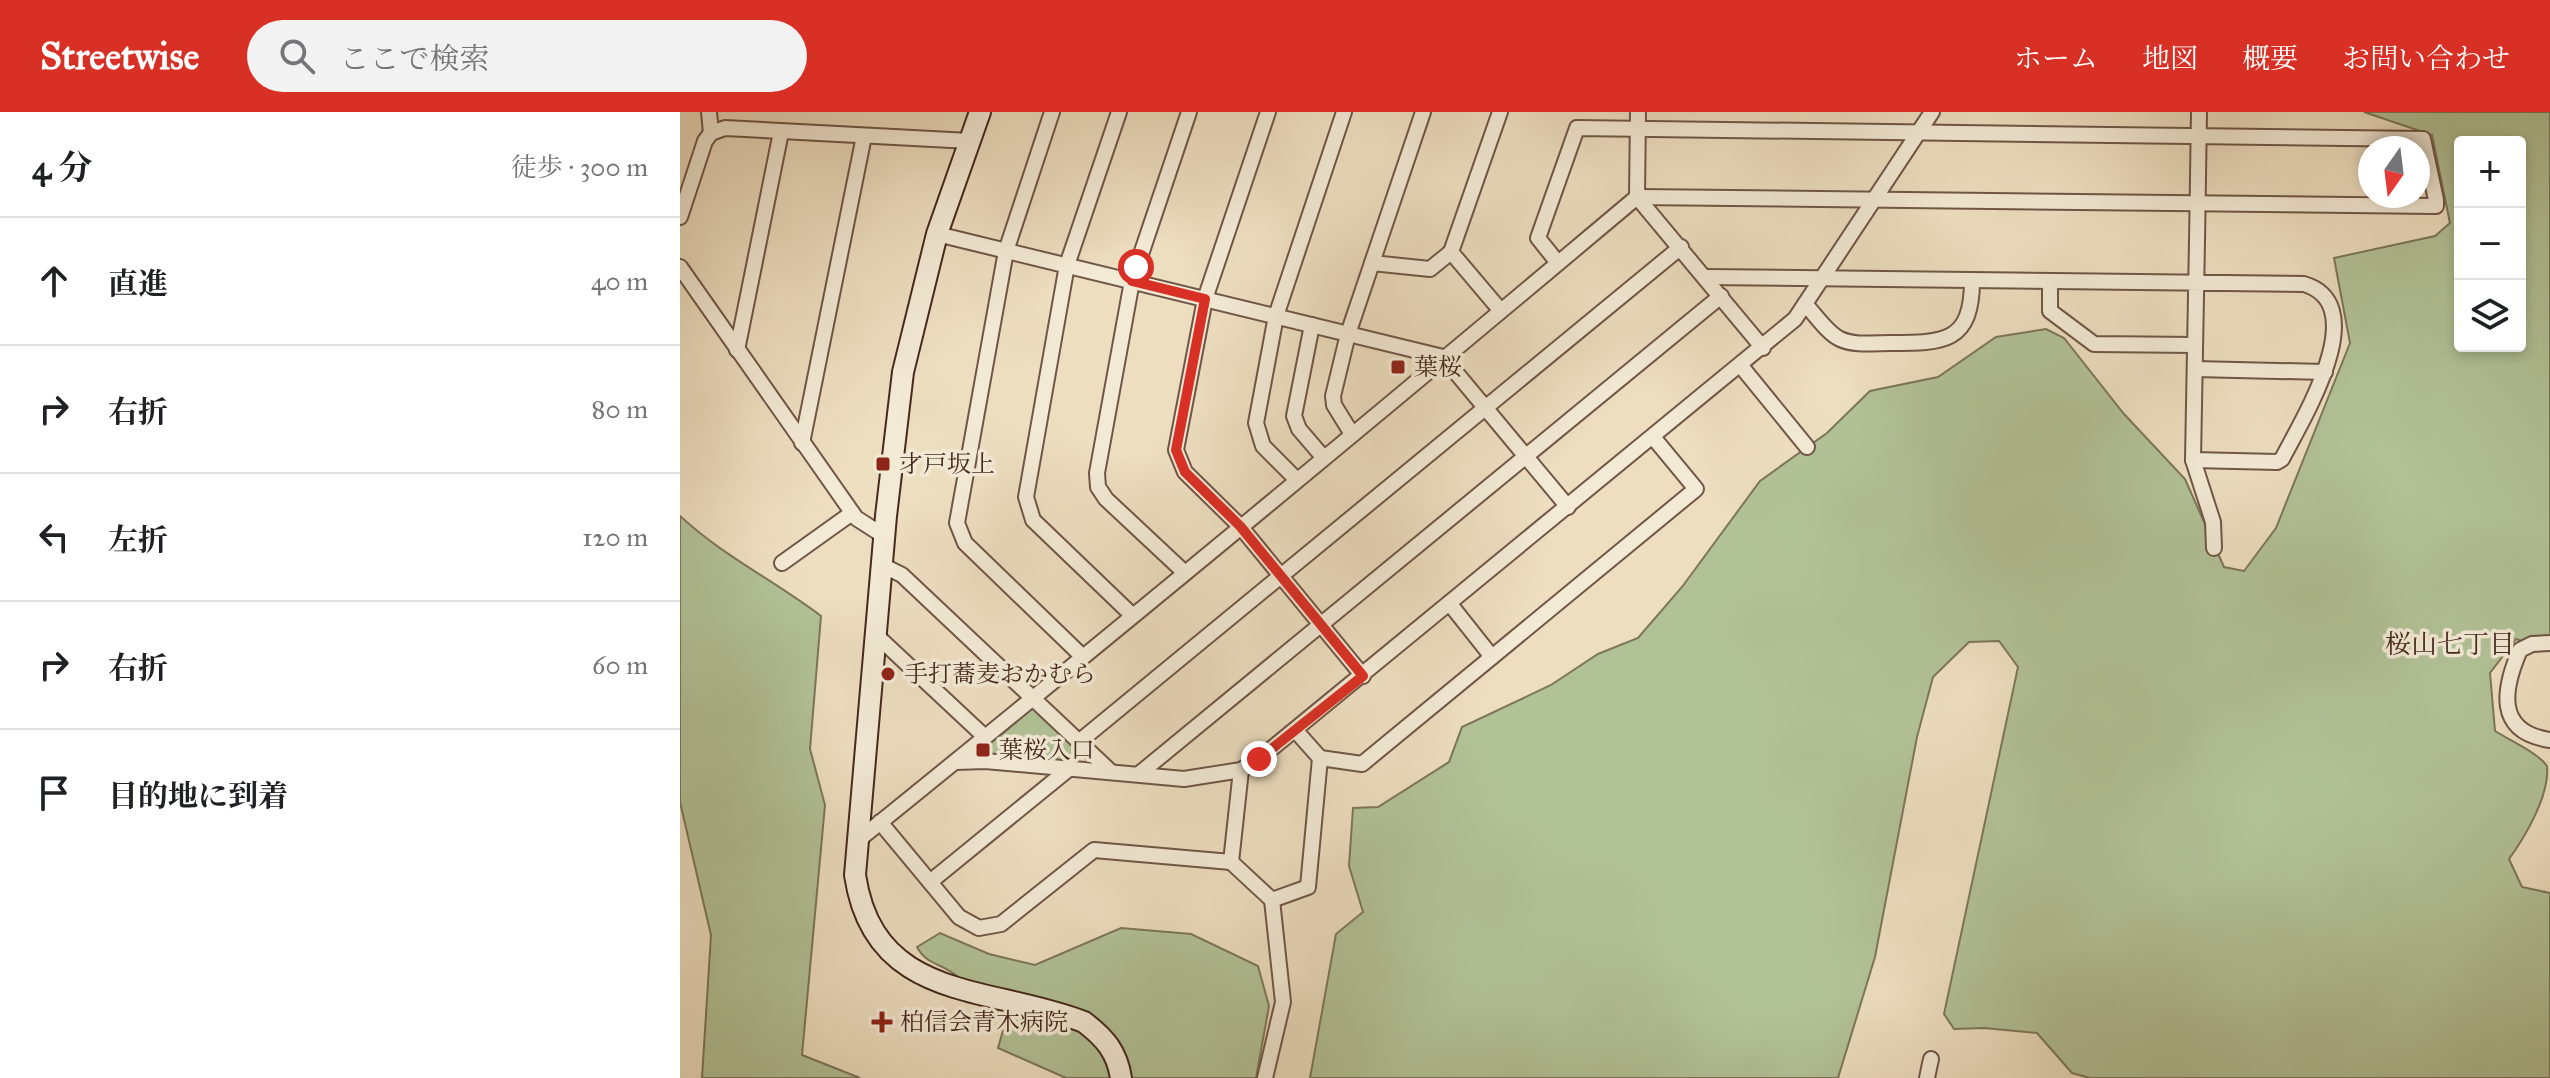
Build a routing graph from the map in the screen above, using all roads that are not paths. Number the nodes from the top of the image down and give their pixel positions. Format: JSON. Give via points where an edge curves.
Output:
{"nodes":[{"id":1,"x":709,"y":112,"type":"edge"},
{"id":2,"x":980,"y":112,"type":"edge"},
{"id":3,"x":1052,"y":112,"type":"edge"},
{"id":4,"x":1119,"y":112,"type":"edge"},
{"id":5,"x":1189,"y":112,"type":"edge"},
{"id":6,"x":1268,"y":112,"type":"edge"},
{"id":7,"x":1344,"y":112,"type":"edge"},
{"id":8,"x":1423,"y":112,"type":"edge"},
{"id":9,"x":1500,"y":112,"type":"edge"},
{"id":10,"x":1638,"y":112,"type":"edge"},
{"id":11,"x":1932,"y":112,"type":"edge"},
{"id":12,"x":2199,"y":112,"type":"edge"},
{"id":13,"x":1638,"y":128,"type":"junction"},
{"id":14,"x":1920,"y":131,"type":"junction"},
{"id":15,"x":781,"y":132,"type":"junction"},
{"id":16,"x":711,"y":133,"type":"junction"},
{"id":17,"x":864,"y":136,"type":"junction"},
{"id":18,"x":2199,"y":136,"type":"junction"},
{"id":19,"x":970,"y":141,"type":"junction"},
{"id":20,"x":1637,"y":197,"type":"junction"},
{"id":21,"x":1874,"y":200,"type":"junction"},
{"id":22,"x":2198,"y":204,"type":"junction"},
{"id":23,"x":680,"y":217,"type":"edge"},
{"id":24,"x":937,"y":234,"type":"junction"},
{"id":25,"x":1681,"y":247,"type":"junction"},
{"id":26,"x":1006,"y":251,"type":"junction"},
{"id":27,"x":1451,"y":252,"type":"junction"},
{"id":28,"x":1372,"y":263,"type":"junction"},
{"id":29,"x":1558,"y":263,"type":"junction"},
{"id":30,"x":1067,"y":265,"type":"junction"},
{"id":31,"x":680,"y":267,"type":"edge"},
{"id":32,"x":1706,"y":277,"type":"junction"},
{"id":33,"x":1823,"y":278,"type":"junction"},
{"id":34,"x":1972,"y":280,"type":"junction"},
{"id":35,"x":1132,"y":281,"type":"junction"},
{"id":36,"x":2050,"y":282,"type":"junction"},
{"id":37,"x":2197,"y":282,"type":"junction"},
{"id":38,"x":1721,"y":296,"type":"junction"},
{"id":39,"x":1205,"y":299,"type":"junction"},
{"id":40,"x":1805,"y":304,"type":"junction"},
{"id":41,"x":1501,"y":311,"type":"junction"},
{"id":42,"x":1276,"y":316,"type":"junction"},
{"id":43,"x":1312,"y":325,"type":"junction"},
{"id":44,"x":1348,"y":334,"type":"junction"},
{"id":45,"x":2195,"y":345,"type":"junction"},
{"id":46,"x":1763,"y":348,"type":"junction"},
{"id":47,"x":737,"y":350,"type":"junction"},
{"id":48,"x":1443,"y":357,"type":"junction"},
{"id":49,"x":1741,"y":366,"type":"junction"},
{"id":50,"x":2195,"y":369,"type":"junction"},
{"id":51,"x":2325,"y":372,"type":"junction"},
{"id":52,"x":1486,"y":408,"type":"junction"},
{"id":53,"x":1352,"y":434,"type":"junction"},
{"id":54,"x":1653,"y":437,"type":"junction"},
{"id":55,"x":802,"y":443,"type":"junction"},
{"id":56,"x":1807,"y":447,"type":"dead end"},
{"id":57,"x":1526,"y":456,"type":"junction"},
{"id":58,"x":1323,"y":457,"type":"junction"},
{"id":59,"x":2193,"y":460,"type":"junction"},
{"id":60,"x":1297,"y":480,"type":"junction"},
{"id":61,"x":1568,"y":507,"type":"junction"},
{"id":62,"x":852,"y":513,"type":"junction"},
{"id":63,"x":1240,"y":526,"type":"junction"},
{"id":64,"x":884,"y":536,"type":"junction"},
{"id":65,"x":2214,"y":548,"type":"dead end"},
{"id":66,"x":782,"y":563,"type":"dead end"},
{"id":67,"x":882,"y":565,"type":"junction"},
{"id":68,"x":1184,"y":572,"type":"junction"},
{"id":69,"x":1281,"y":576,"type":"junction"},
{"id":70,"x":1450,"y":604,"type":"junction"},
{"id":71,"x":1132,"y":615,"type":"junction"},
{"id":72,"x":1321,"y":625,"type":"junction"},
{"id":73,"x":876,"y":635,"type":"junction"},
{"id":74,"x":2550,"y":643,"type":"edge"},
{"id":75,"x":1082,"y":656,"type":"junction"},
{"id":76,"x":1492,"y":657,"type":"junction"},
{"id":77,"x":1363,"y":676,"type":"junction"},
{"id":78,"x":1031,"y":697,"type":"junction"},
{"id":79,"x":1296,"y":731,"type":"junction"},
{"id":80,"x":984,"y":736,"type":"junction"},
{"id":81,"x":2550,"y":740,"type":"edge"},
{"id":82,"x":1080,"y":741,"type":"junction"},
{"id":83,"x":1320,"y":758,"type":"junction"},
{"id":84,"x":956,"y":762,"type":"junction"},
{"id":85,"x":1070,"y":768,"type":"junction"},
{"id":86,"x":1241,"y":770,"type":"junction"},
{"id":87,"x":1110,"y":771,"type":"junction"},
{"id":88,"x":1139,"y":774,"type":"junction"},
{"id":89,"x":880,"y":822,"type":"junction"},
{"id":90,"x":856,"y":842,"type":"junction"},
{"id":91,"x":1231,"y":862,"type":"junction"},
{"id":92,"x":930,"y":882,"type":"junction"},
{"id":93,"x":1272,"y":900,"type":"junction"},
{"id":94,"x":1931,"y":1059,"type":"dead end"},
{"id":95,"x":1121,"y":1078,"type":"edge"},
{"id":96,"x":1265,"y":1078,"type":"edge"},
{"id":97,"x":1927,"y":1078,"type":"edge"}],
"edges":[{"from":1,"to":16,"type":"street"},
{"from":2,"to":19,"type":"street"},
{"from":3,"to":26,"type":"street"},
{"from":4,"to":30,"type":"street"},
{"from":5,"to":35,"type":"street"},
{"from":6,"to":39,"type":"street"},
{"from":7,"to":42,"type":"street"},
{"from":8,"to":28,"type":"street"},
{"from":9,"to":27,"type":"street"},
{"from":10,"to":13,"type":"street"},
{"from":11,"to":14,"type":"street"},
{"from":12,"to":18,"type":"street"},
{"from":13,"to":14,"type":"street"},
{"from":13,"to":20,"type":"street"},
{"from":13,"to":29,"type":"street","via":[[1577,128],[1538,238]]},
{"from":14,"to":18,"type":"street"},
{"from":14,"to":21,"type":"street"},
{"from":15,"to":16,"type":"street","via":[[725,128]]},
{"from":15,"to":17,"type":"street"},
{"from":15,"to":47,"type":"street"},
{"from":16,"to":23,"type":"street"},
{"from":17,"to":19,"type":"street"},
{"from":17,"to":55,"type":"street"},
{"from":18,"to":22,"type":"street"},
{"from":18,"to":22,"type":"street","via":[[2423,139],[2436,206]]},
{"from":19,"to":24,"type":"street"},
{"from":20,"to":21,"type":"street"},
{"from":20,"to":25,"type":"street"},
{"from":20,"to":29,"type":"street"},
{"from":21,"to":22,"type":"street"},
{"from":21,"to":33,"type":"street"},
{"from":22,"to":37,"type":"street"},
{"from":24,"to":26,"type":"street"},
{"from":24,"to":64,"type":"street","via":[[903,372]]},
{"from":25,"to":32,"type":"street"},
{"from":25,"to":52,"type":"street"},
{"from":26,"to":30,"type":"street"},
{"from":26,"to":75,"type":"street","via":[[959,534]]},
{"from":27,"to":28,"type":"street","via":[[1430,269]]},
{"from":27,"to":41,"type":"street"},
{"from":28,"to":44,"type":"street"},
{"from":29,"to":41,"type":"street"},
{"from":30,"to":35,"type":"street"},
{"from":30,"to":71,"type":"street","via":[[1027,509]]},
{"from":31,"to":47,"type":"street"},
{"from":32,"to":33,"type":"street"},
{"from":32,"to":38,"type":"street"},
{"from":33,"to":34,"type":"street"},
{"from":33,"to":40,"type":"street"},
{"from":34,"to":36,"type":"street"},
{"from":34,"to":40,"type":"street","via":[[1966,322],[1953,336],[1935,343],[1837,338]]},
{"from":35,"to":39,"type":"street"},
{"from":35,"to":68,"type":"street","via":[[1098,487]]},
{"from":36,"to":37,"type":"street"},
{"from":36,"to":45,"type":"street","via":[[2050,311],[2094,344]]},
{"from":37,"to":45,"type":"street"},
{"from":37,"to":51,"type":"street","via":[[2319,288],[2332,308],[2334,329]]},
{"from":38,"to":46,"type":"street"},
{"from":38,"to":57,"type":"street"},
{"from":39,"to":42,"type":"street"},
{"from":39,"to":63,"type":"street","via":[[1176,450],[1185,472]]},
{"from":40,"to":46,"type":"street"},
{"from":41,"to":48,"type":"street"},
{"from":42,"to":43,"type":"street"},
{"from":42,"to":60,"type":"street","via":[[1257,435]]},
{"from":43,"to":44,"type":"street"},
{"from":43,"to":58,"type":"street","via":[[1294,416]]},
{"from":44,"to":48,"type":"street"},
{"from":44,"to":53,"type":"street","via":[[1333,396]]},
{"from":45,"to":50,"type":"street"},
{"from":46,"to":49,"type":"street"},
{"from":47,"to":55,"type":"street"},
{"from":48,"to":52,"type":"street"},
{"from":48,"to":53,"type":"street"},
{"from":49,"to":54,"type":"street"},
{"from":49,"to":56,"type":"street"},
{"from":50,"to":51,"type":"street"},
{"from":50,"to":59,"type":"street"},
{"from":51,"to":59,"type":"street","via":[[2282,459]]},
{"from":52,"to":57,"type":"street"},
{"from":52,"to":69,"type":"street"},
{"from":53,"to":58,"type":"street"},
{"from":54,"to":61,"type":"street"},
{"from":54,"to":76,"type":"street","via":[[1696,489]]},
{"from":55,"to":62,"type":"street"},
{"from":57,"to":61,"type":"street"},
{"from":57,"to":72,"type":"street"},
{"from":58,"to":60,"type":"street"},
{"from":59,"to":65,"type":"street","via":[[2213,522]]},
{"from":60,"to":63,"type":"street"},
{"from":61,"to":70,"type":"street"},
{"from":62,"to":64,"type":"street"},
{"from":62,"to":66,"type":"street"},
{"from":63,"to":68,"type":"street"},
{"from":63,"to":69,"type":"street"},
{"from":64,"to":67,"type":"street"},
{"from":67,"to":73,"type":"street"},
{"from":67,"to":78,"type":"street","via":[[902,575]]},
{"from":68,"to":71,"type":"street"},
{"from":69,"to":72,"type":"street"},
{"from":69,"to":82,"type":"street"},
{"from":70,"to":76,"type":"street"},
{"from":70,"to":77,"type":"street"},
{"from":71,"to":75,"type":"street"},
{"from":72,"to":77,"type":"street"},
{"from":72,"to":88,"type":"street"},
{"from":73,"to":80,"type":"street"},
{"from":73,"to":90,"type":"street"},
{"from":74,"to":81,"type":"street","via":[[2520,650],[2507,686],[2508,712],[2516,727]]},
{"from":75,"to":78,"type":"street"},
{"from":76,"to":83,"type":"street","via":[[1362,764]]},
{"from":77,"to":79,"type":"street"},
{"from":78,"to":80,"type":"street"},
{"from":78,"to":82,"type":"street"},
{"from":79,"to":83,"type":"street"},
{"from":79,"to":86,"type":"street"},
{"from":80,"to":84,"type":"street"},
{"from":82,"to":87,"type":"street"},
{"from":83,"to":93,"type":"street","via":[[1308,887]]},
{"from":84,"to":85,"type":"street"},
{"from":84,"to":89,"type":"street"},
{"from":85,"to":87,"type":"street"},
{"from":85,"to":92,"type":"street"},
{"from":86,"to":88,"type":"street","via":[[1184,779]]},
{"from":86,"to":91,"type":"street"},
{"from":87,"to":88,"type":"street"},
{"from":89,"to":90,"type":"street"},
{"from":89,"to":92,"type":"street"},
{"from":90,"to":95,"type":"street","via":[[858,898],[880,943],[899,963],[926,978],[1084,1022],[1116,1054]]},
{"from":91,"to":92,"type":"street","via":[[1094,850],[991,928],[969,925]]},
{"from":91,"to":93,"type":"street"},
{"from":93,"to":96,"type":"street","via":[[1283,1002]]},
{"from":94,"to":97,"type":"street"}]}
